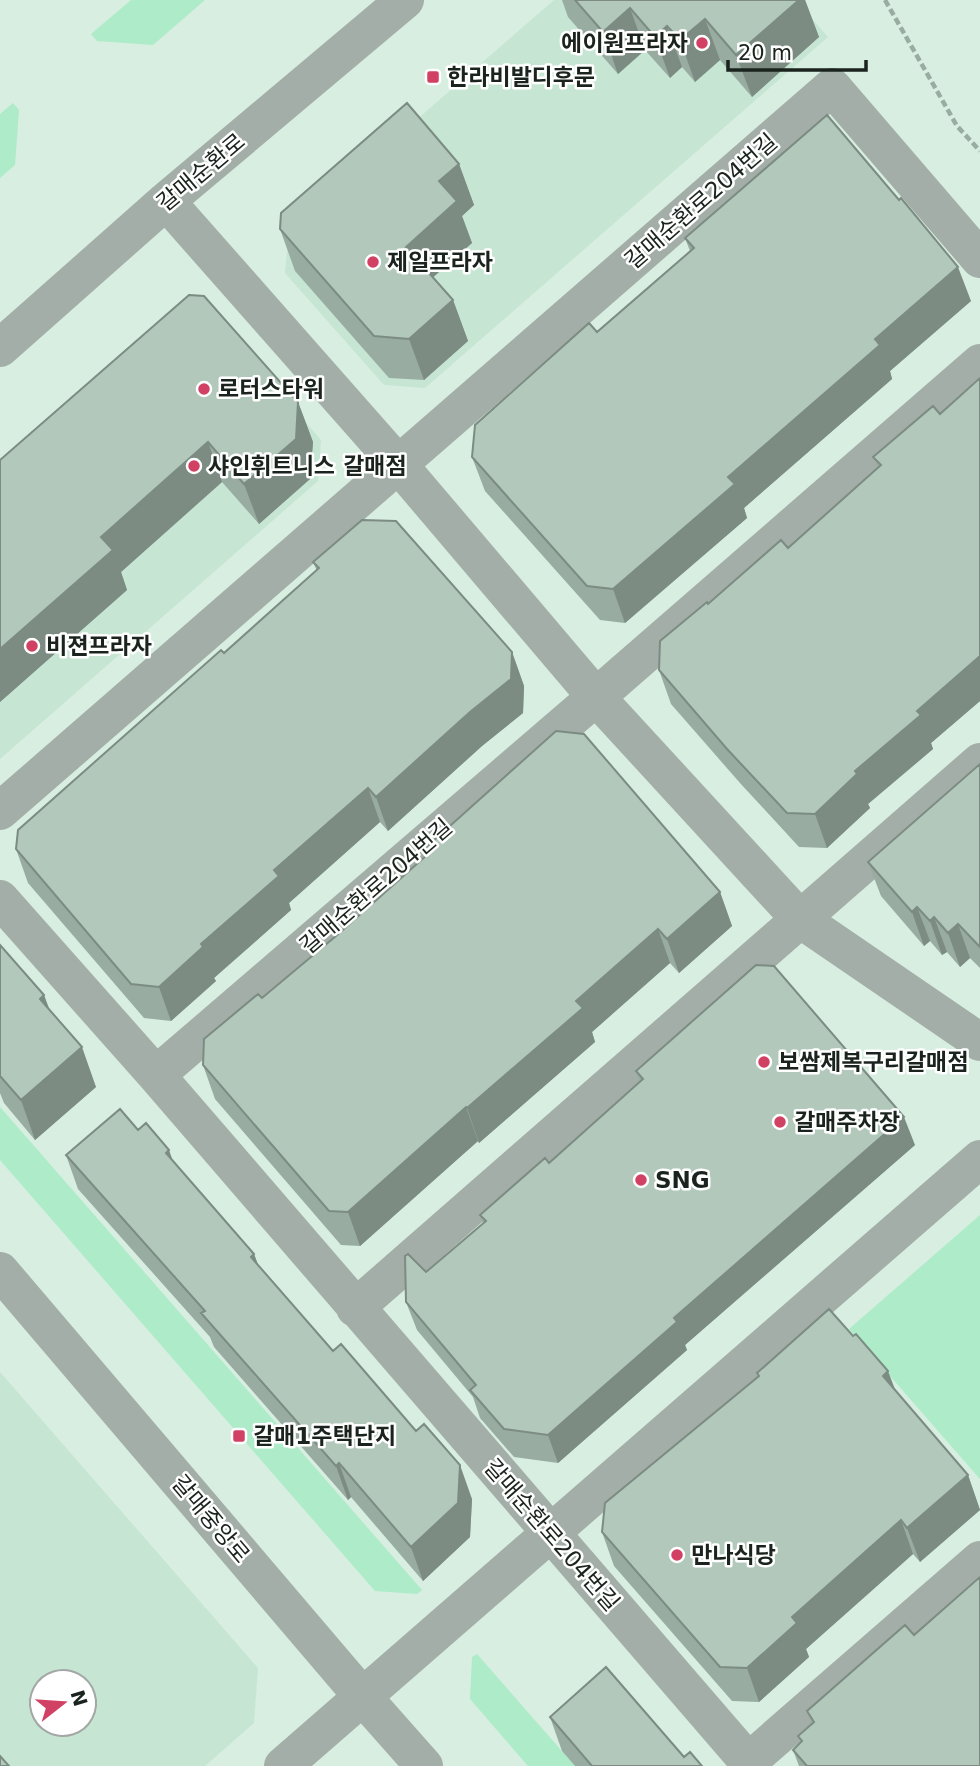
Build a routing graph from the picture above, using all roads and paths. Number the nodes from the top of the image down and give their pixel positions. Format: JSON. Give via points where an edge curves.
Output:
{"nodes":[{"id":1,"x":405,"y":0,"type":"edge"},
{"id":2,"x":885,"y":0,"type":"edge"},
{"id":3,"x":980,"y":151,"type":"edge"},
{"id":4,"x":166,"y":201,"type":"junction"},
{"id":5,"x":980,"y":260,"type":"edge"},
{"id":6,"x":0,"y":348,"type":"edge"},
{"id":7,"x":980,"y":363,"type":"edge"},
{"id":8,"x":398,"y":464,"type":"junction"},
{"id":9,"x":596,"y":697,"type":"junction"},
{"id":10,"x":980,"y":762,"type":"edge"},
{"id":11,"x":0,"y":811,"type":"edge"},
{"id":12,"x":0,"y":900,"type":"edge"},
{"id":13,"x":800,"y":919,"type":"junction"},
{"id":14,"x":980,"y":1042,"type":"edge"},
{"id":15,"x":156,"y":1075,"type":"junction"},
{"id":16,"x":980,"y":1159,"type":"edge"},
{"id":17,"x":0,"y":1271,"type":"edge"},
{"id":18,"x":355,"y":1308,"type":"junction"},
{"id":19,"x":549,"y":1532,"type":"junction"},
{"id":20,"x":980,"y":1560,"type":"edge"},
{"id":21,"x":362,"y":1696,"type":"junction"},
{"id":22,"x":750,"y":1764,"type":"edge"},
{"id":23,"x":283,"y":1766,"type":"edge"},
{"id":24,"x":425,"y":1766,"type":"edge"}],
"edges":[{"from":1,"to":4,"type":"street","name":"갈매순환로"},
{"from":2,"to":3,"type":"path","via":[[957,126]]},
{"from":4,"to":6,"type":"street","name":"갈매순환로"},
{"from":4,"to":8,"type":"street"},
{"from":5,"to":8,"type":"street","name":"갈매순환로204번길","via":[[832,87]]},
{"from":7,"to":9,"type":"street","name":"갈매순환로204번길"},
{"from":8,"to":9,"type":"street"},
{"from":8,"to":11,"type":"street","name":"갈매순환로204번길"},
{"from":9,"to":13,"type":"street"},
{"from":9,"to":15,"type":"street","name":"갈매순환로204번길"},
{"from":10,"to":13,"type":"street"},
{"from":12,"to":15,"type":"street","name":"갈매순환로204번길"},
{"from":13,"to":14,"type":"street"},
{"from":13,"to":18,"type":"street"},
{"from":15,"to":18,"type":"street","name":"갈매순환로204번길"},
{"from":16,"to":19,"type":"street"},
{"from":17,"to":21,"type":"street","name":"갈매중앙로"},
{"from":18,"to":19,"type":"street","name":"갈매순환로204번길"},
{"from":19,"to":21,"type":"street"},
{"from":19,"to":22,"type":"street","name":"갈매순환로204번길"},
{"from":20,"to":22,"type":"street","name":"갈매순환로204번길"},
{"from":21,"to":23,"type":"street"},
{"from":21,"to":24,"type":"street","name":"갈매중앙로"}]}
